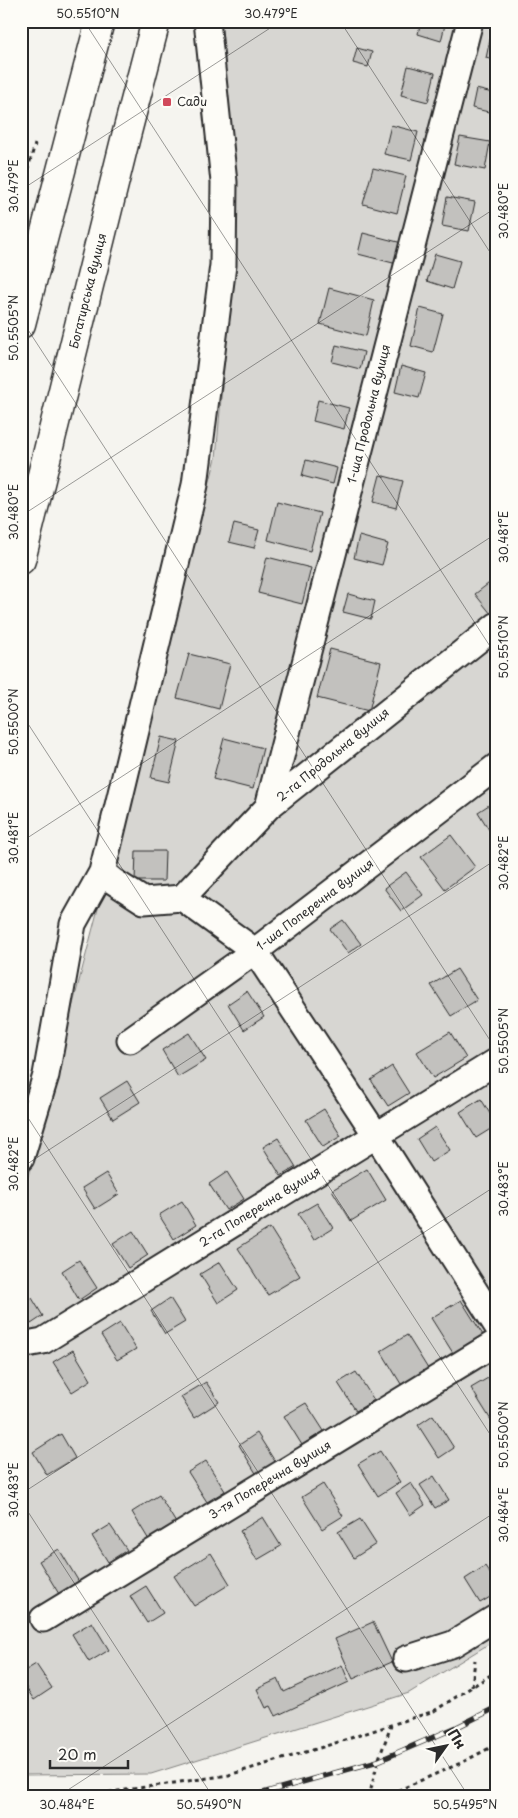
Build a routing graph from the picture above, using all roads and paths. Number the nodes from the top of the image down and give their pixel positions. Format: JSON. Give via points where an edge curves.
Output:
{"nodes":[{"id":1,"x":100,"y":21,"type":"edge"},
{"id":2,"x":156,"y":21,"type":"edge"},
{"id":3,"x":207,"y":21,"type":"edge"},
{"id":4,"x":470,"y":21,"type":"edge"},
{"id":5,"x":35,"y":144,"type":"dead end"},
{"id":6,"x":21,"y":193,"type":"edge"},
{"id":7,"x":21,"y":324,"type":"edge"},
{"id":8,"x":21,"y":560,"type":"edge"},
{"id":9,"x":497,"y":625,"type":"edge"},
{"id":10,"x":497,"y":766,"type":"edge"},
{"id":11,"x":268,"y":807,"type":"junction"},
{"id":12,"x":102,"y":872,"type":"junction"},
{"id":13,"x":182,"y":898,"type":"junction"},
{"id":14,"x":256,"y":951,"type":"junction"},
{"id":15,"x":130,"y":1040,"type":"dead end"},
{"id":16,"x":497,"y":1061,"type":"edge"},
{"id":17,"x":376,"y":1135,"type":"junction"},
{"id":18,"x":21,"y":1158,"type":"edge"},
{"id":19,"x":497,"y":1326,"type":"edge"},
{"id":20,"x":497,"y":1342,"type":"edge"},
{"id":21,"x":21,"y":1345,"type":"edge"},
{"id":22,"x":497,"y":1617,"type":"edge"},
{"id":23,"x":43,"y":1619,"type":"dead end"},
{"id":24,"x":406,"y":1659,"type":"dead end"},
{"id":25,"x":497,"y":1671,"type":"edge"},
{"id":26,"x":391,"y":1725,"type":"junction"},
{"id":27,"x":497,"y":1744,"type":"edge"},
{"id":28,"x":77,"y":1797,"type":"edge"},
{"id":29,"x":369,"y":1797,"type":"edge"},
{"id":30,"x":383,"y":1797,"type":"edge"}],
"edges":[{"from":1,"to":7,"type":"main road"},
{"from":2,"to":8,"type":"main road","name":"Богатирська вулиця"},
{"from":3,"to":12,"type":"street","via":[[224,182],[223,265],[195,485]]},
{"from":4,"to":11,"type":"street","name":"1-ша Продольна вулиця"},
{"from":5,"to":6,"type":"path"},
{"from":9,"to":11,"type":"street","name":"2-га Продольна вулиця"},
{"from":10,"to":14,"type":"street","name":"1-ша Поперечна вулиця"},
{"from":11,"to":13,"type":"street","name":"2-га Продольна вулиця"},
{"from":12,"to":13,"type":"street","via":[[144,901]]},
{"from":12,"to":18,"type":"street","via":[[73,924],[46,1075]]},
{"from":13,"to":14,"type":"street"},
{"from":14,"to":15,"type":"street","name":"1-ша Поперечна вулиця"},
{"from":14,"to":17,"type":"street"},
{"from":16,"to":17,"type":"street","name":"2-га Поперечна вулиця"},
{"from":17,"to":19,"type":"street"},
{"from":17,"to":21,"type":"street","name":"2-га Поперечна вулиця","via":[[43,1341]]},
{"from":20,"to":23,"type":"street","name":"3-тя Поперечна вулиця"},
{"from":22,"to":24,"type":"street","via":[[453,1644]]},
{"from":25,"to":26,"type":"path","via":[[434,1711]]},
{"from":26,"to":28,"type":"path","via":[[229,1775]]},
{"from":26,"to":29,"type":"path"},
{"from":27,"to":30,"type":"path"}]}
